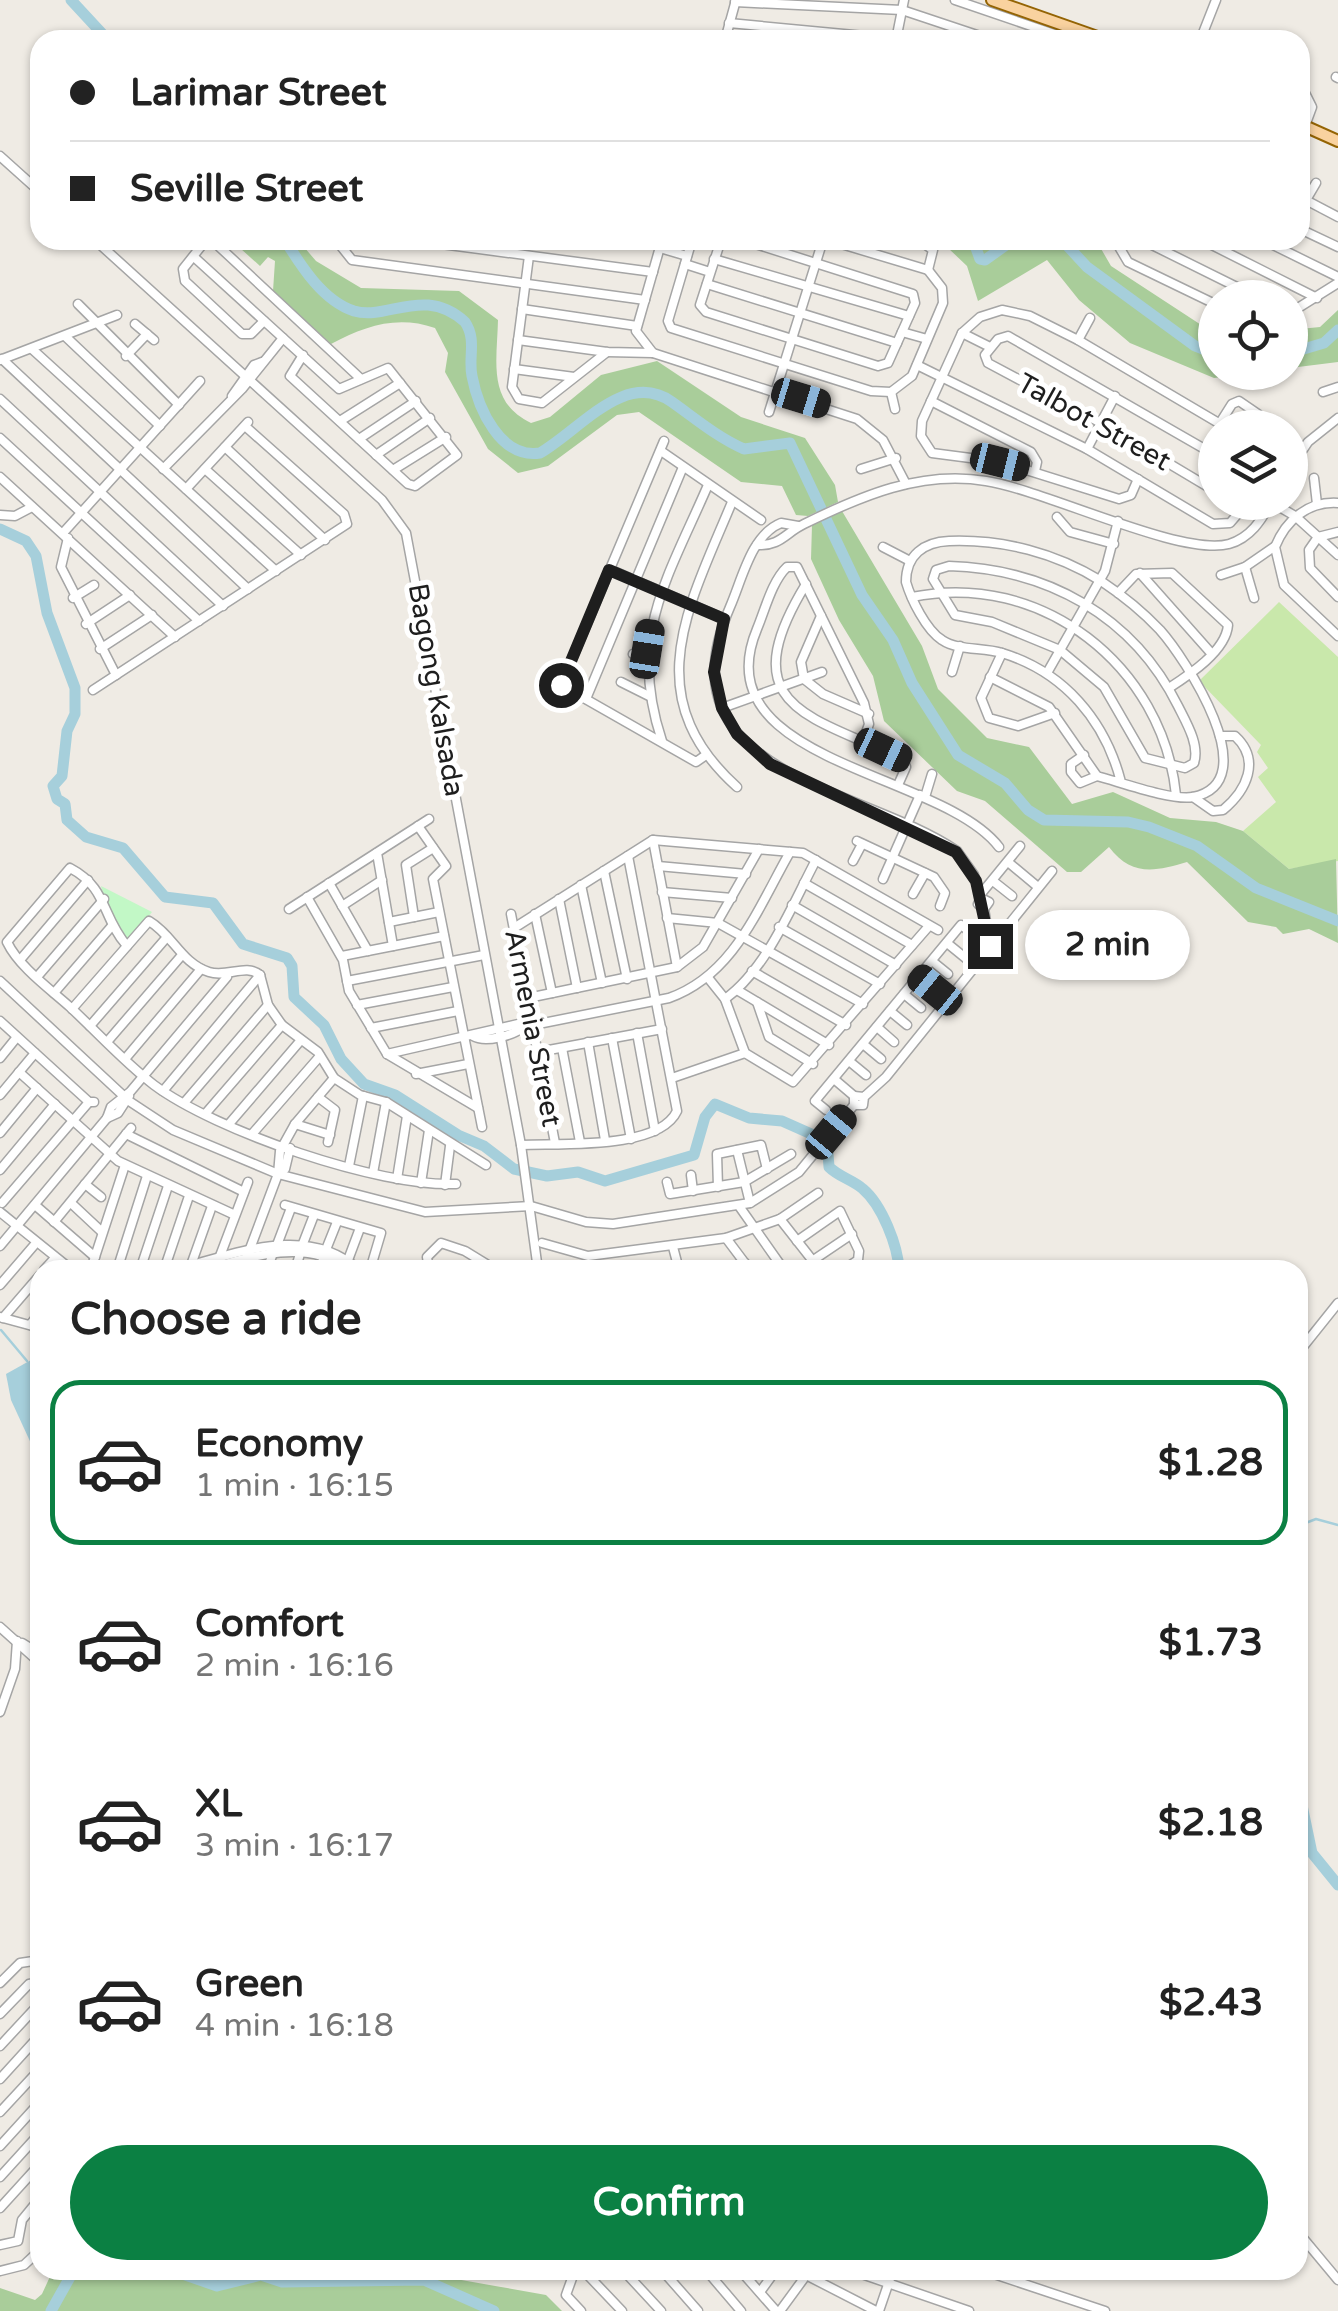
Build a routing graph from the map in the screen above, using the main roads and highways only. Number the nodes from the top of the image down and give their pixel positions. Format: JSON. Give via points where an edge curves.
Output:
{"nodes":[{"id":1,"x":992,"y":0,"type":"edge"},
{"id":2,"x":1070,"y":30,"type":"edge"},
{"id":3,"x":1310,"y":129,"type":"edge"},
{"id":4,"x":1338,"y":141,"type":"edge"}],
"edges":[{"from":1,"to":2,"type":"main road"},
{"from":3,"to":4,"type":"main road"}]}
